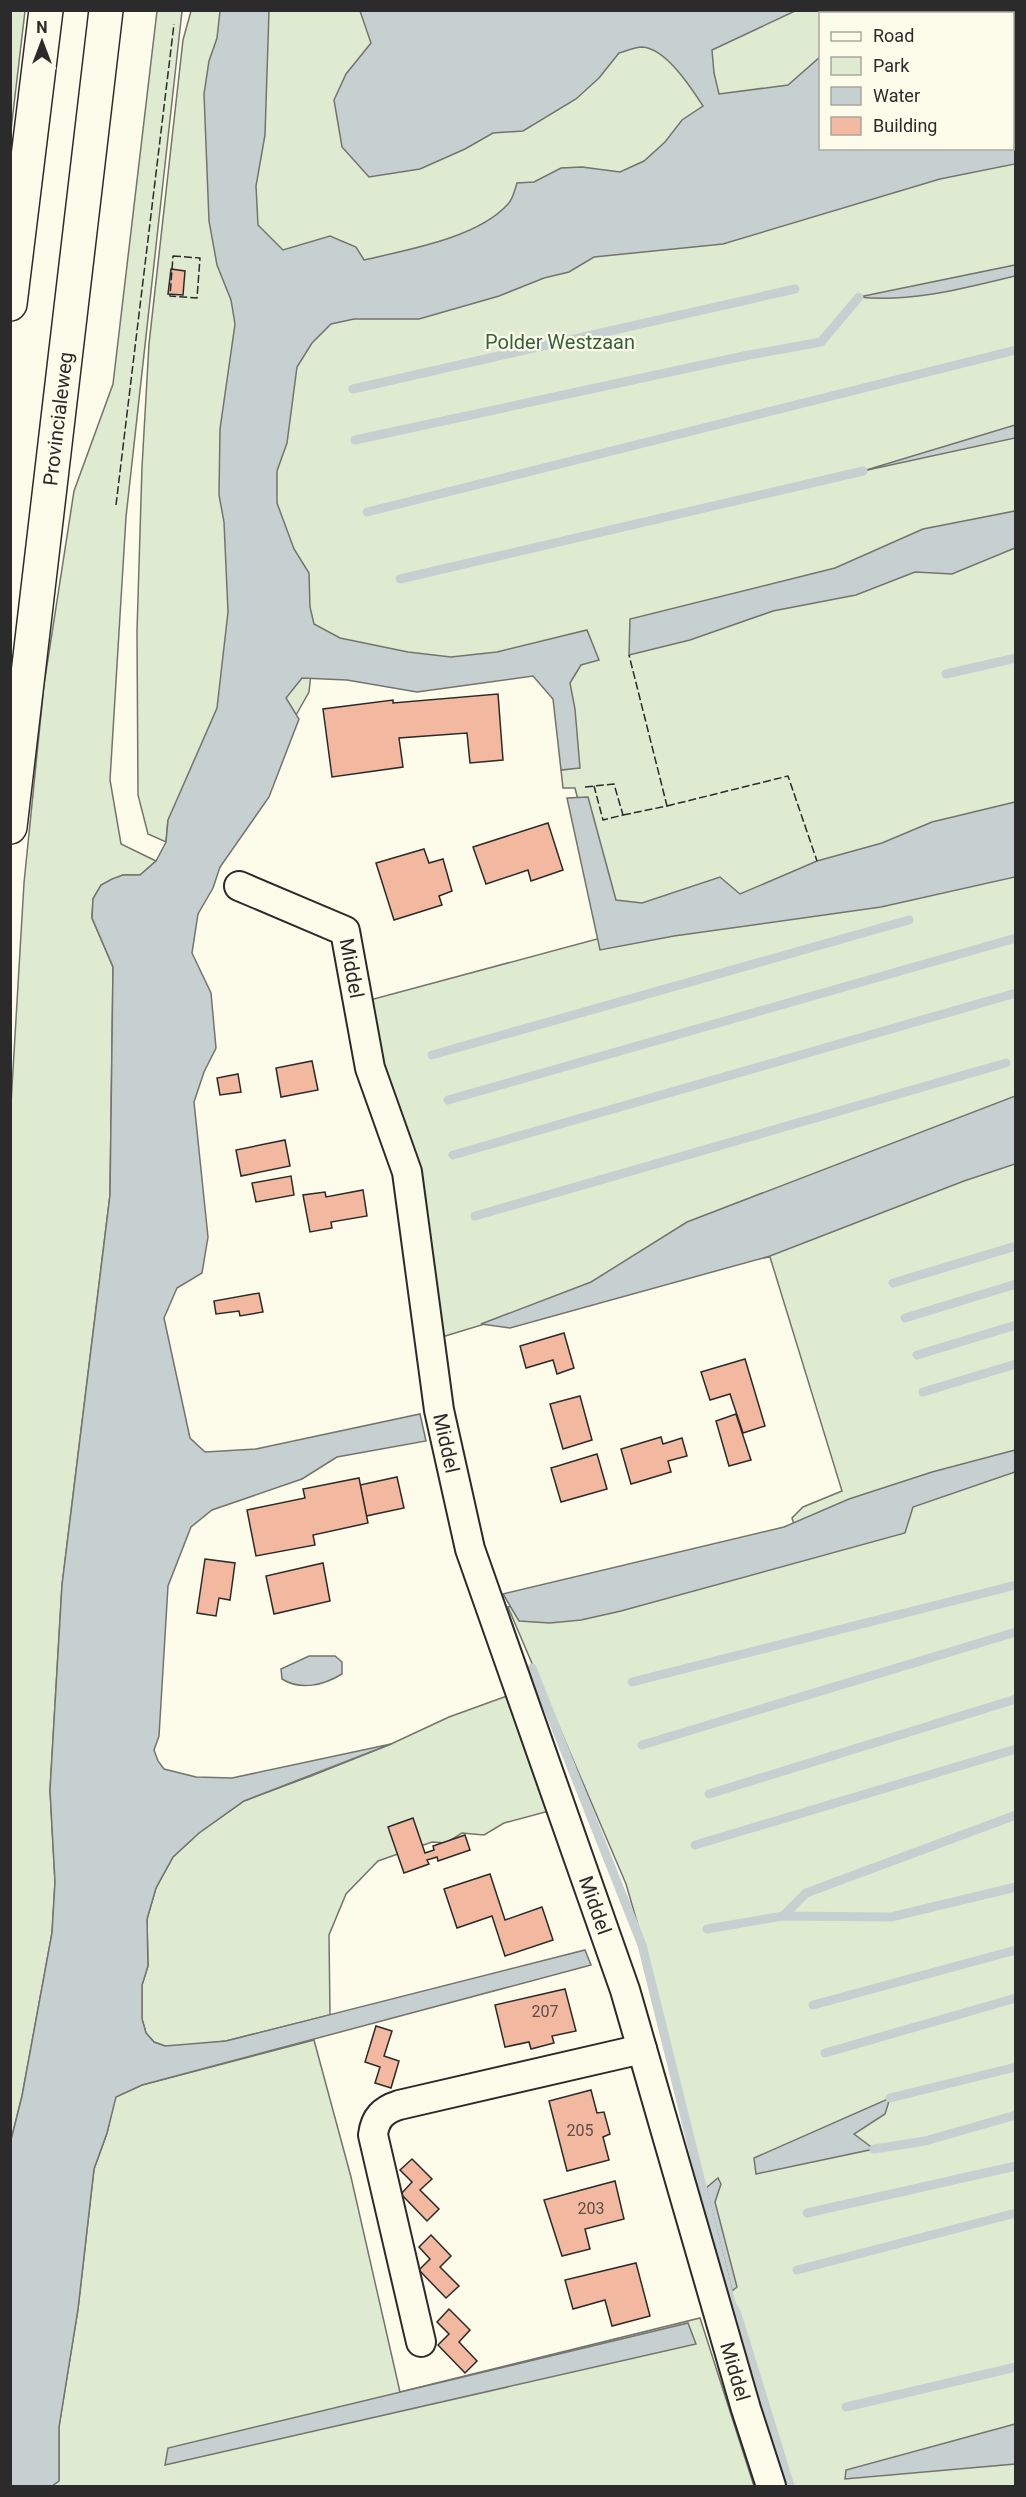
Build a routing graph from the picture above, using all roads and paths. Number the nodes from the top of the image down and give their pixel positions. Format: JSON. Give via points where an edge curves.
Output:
{"nodes":[{"id":1,"x":46,"y":10,"type":"edge"},
{"id":2,"x":106,"y":10,"type":"edge"},
{"id":3,"x":10,"y":304,"type":"edge"},
{"id":4,"x":10,"y":826,"type":"edge"},
{"id":5,"x":239,"y":886,"type":"dead end"},
{"id":6,"x":642,"y":2049,"type":"junction"},
{"id":7,"x":422,"y":2342,"type":"dead end"},
{"id":8,"x":771,"y":2487,"type":"edge"}],
"edges":[{"from":1,"to":3,"type":"highway"},
{"from":2,"to":4,"type":"highway","name":"Provincialeweg"},
{"from":5,"to":6,"type":"street","name":"Middel","via":[[345,931],[370,1068],[407,1172],[439,1410],[470,1549],[625,1990]]},
{"from":6,"to":7,"type":"street","via":[[399,2105],[381,2113],[374,2135]]},
{"from":6,"to":8,"type":"street","name":"Middel"}]}
